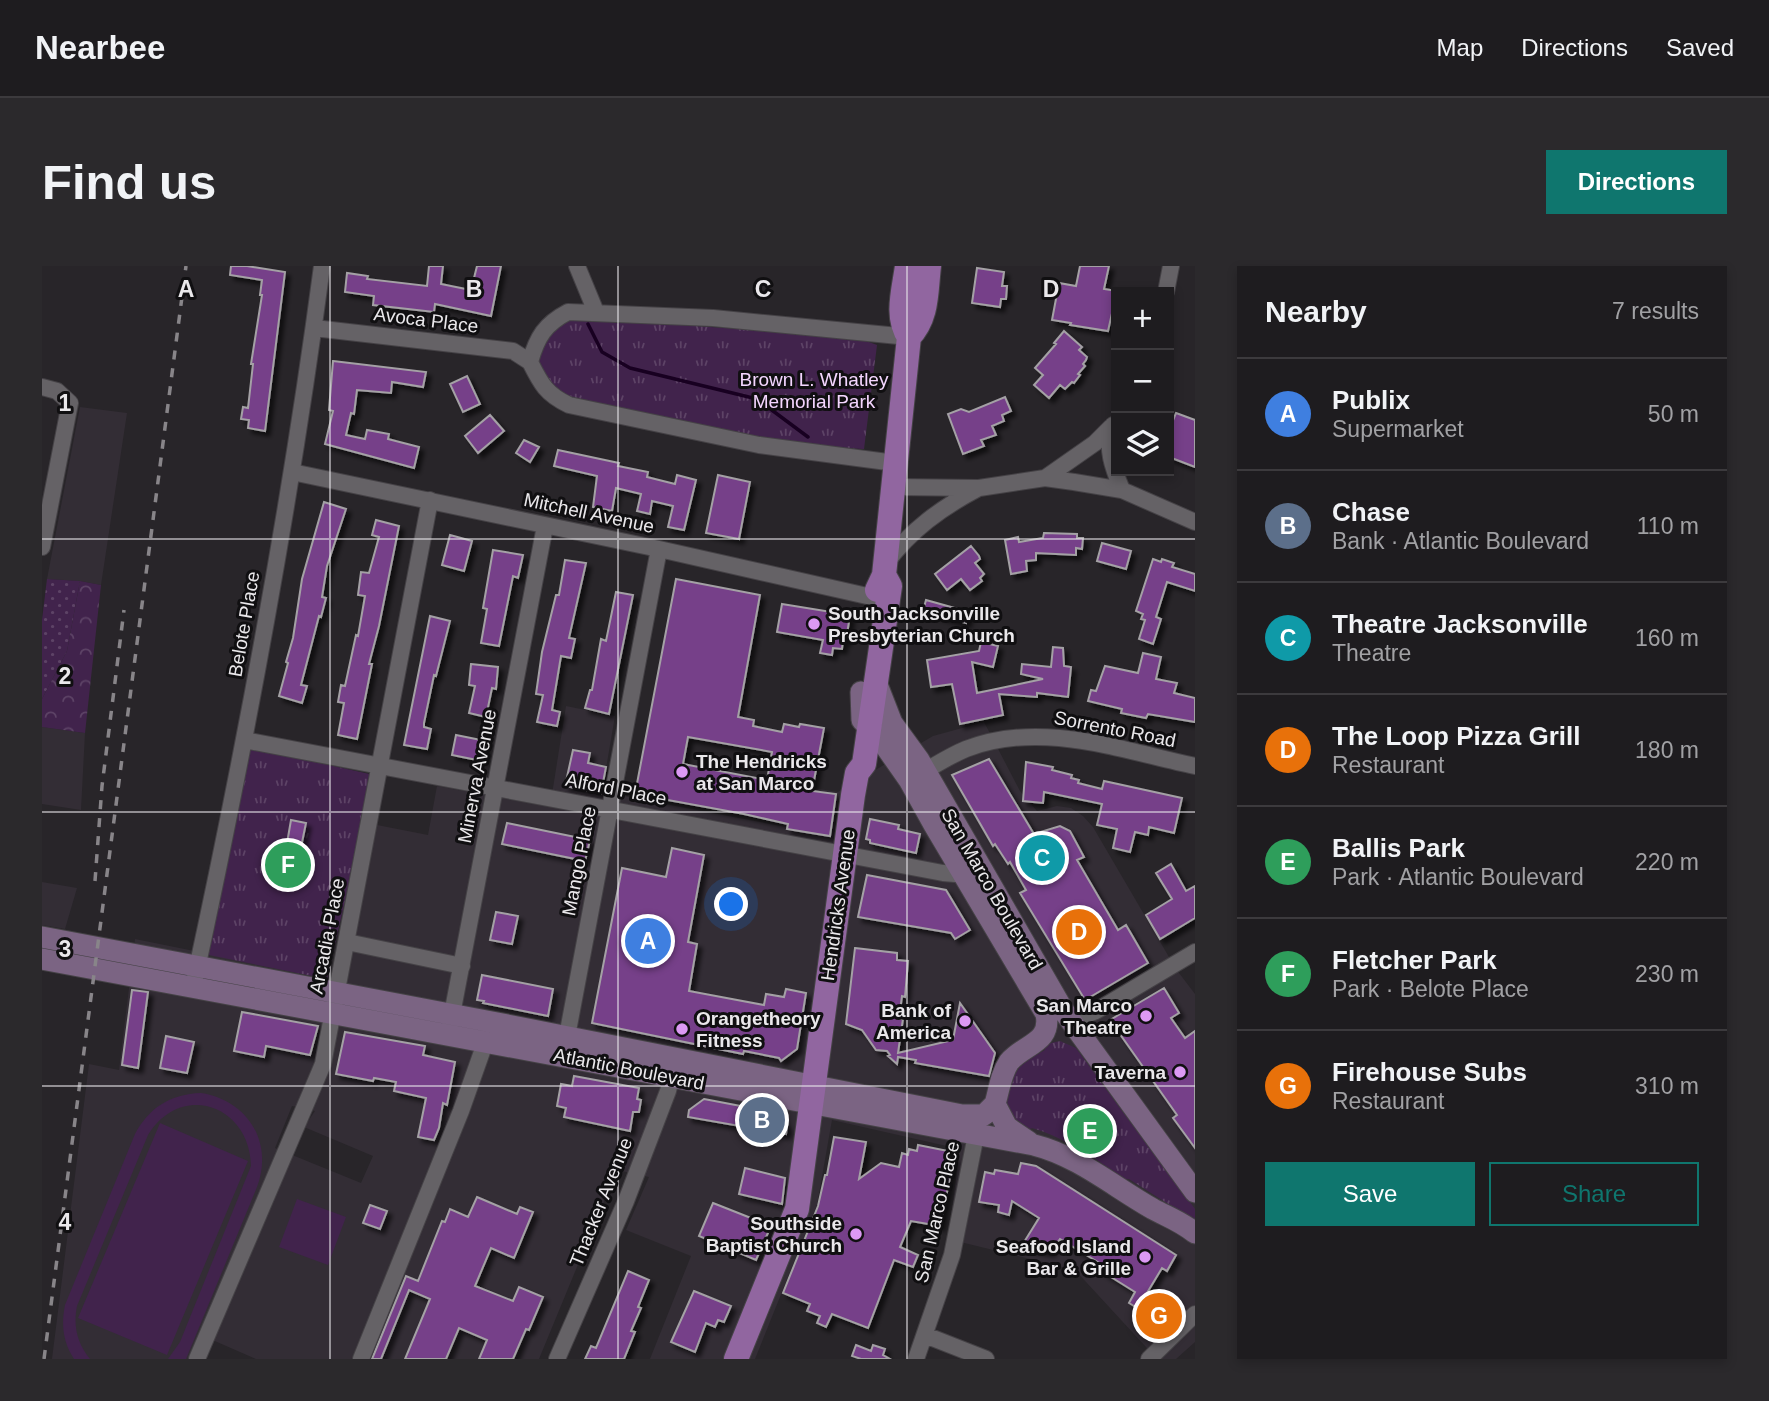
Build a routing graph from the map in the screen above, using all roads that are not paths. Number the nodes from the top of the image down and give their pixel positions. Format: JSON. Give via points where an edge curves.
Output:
{"nodes":[{"id":1,"x":322,"y":266,"type":"edge"},
{"id":2,"x":577,"y":266,"type":"edge"},
{"id":3,"x":907,"y":266,"type":"edge"},
{"id":4,"x":929,"y":266,"type":"edge"},
{"id":5,"x":1171,"y":266,"type":"edge"},
{"id":6,"x":1167,"y":287,"type":"edge"},
{"id":7,"x":596,"y":312,"type":"junction"},
{"id":8,"x":314,"y":328,"type":"junction"},
{"id":9,"x":909,"y":337,"type":"junction"},
{"id":10,"x":530,"y":362,"type":"junction"},
{"id":11,"x":42,"y":387,"type":"edge"},
{"id":12,"x":1111,"y":426,"type":"edge"},
{"id":13,"x":1111,"y":436,"type":"edge"},
{"id":14,"x":1111,"y":456,"type":"edge"},
{"id":15,"x":895,"y":463,"type":"junction"},
{"id":16,"x":292,"y":472,"type":"junction"},
{"id":17,"x":1117,"y":476,"type":"edge"},
{"id":18,"x":1045,"y":478,"type":"junction"},
{"id":19,"x":893,"y":487,"type":"junction"},
{"id":20,"x":979,"y":488,"type":"junction"},
{"id":21,"x":1122,"y":490,"type":"junction"},
{"id":22,"x":430,"y":500,"type":"junction"},
{"id":23,"x":1195,"y":522,"type":"edge"},
{"id":24,"x":545,"y":526,"type":"junction"},
{"id":25,"x":42,"y":547,"type":"edge"},
{"id":26,"x":659,"y":549,"type":"junction"},
{"id":27,"x":882,"y":579,"type":"junction"},
{"id":28,"x":869,"y":687,"type":"junction"},
{"id":29,"x":870,"y":729,"type":"junction"},
{"id":30,"x":244,"y":740,"type":"junction"},
{"id":31,"x":380,"y":766,"type":"junction"},
{"id":32,"x":1195,"y":766,"type":"edge"},
{"id":33,"x":857,"y":774,"type":"junction"},
{"id":34,"x":917,"y":776,"type":"junction"},
{"id":35,"x":496,"y":788,"type":"junction"},
{"id":36,"x":610,"y":809,"type":"junction"},
{"id":37,"x":844,"y":855,"type":"junction"},
{"id":38,"x":969,"y":867,"type":"junction"},
{"id":39,"x":42,"y":937,"type":"edge"},
{"id":40,"x":347,"y":942,"type":"junction"},
{"id":41,"x":1195,"y":952,"type":"edge"},
{"id":42,"x":42,"y":959,"type":"edge"},
{"id":43,"x":462,"y":966,"type":"junction"},
{"id":44,"x":195,"y":977,"type":"junction"},
{"id":45,"x":335,"y":1003,"type":"junction"},
{"id":46,"x":1044,"y":1009,"type":"junction"},
{"id":47,"x":1070,"y":1021,"type":"junction"},
{"id":48,"x":450,"y":1024,"type":"junction"},
{"id":49,"x":490,"y":1032,"type":"junction"},
{"id":50,"x":1043,"y":1038,"type":"junction"},
{"id":51,"x":565,"y":1046,"type":"junction"},
{"id":52,"x":674,"y":1067,"type":"junction"},
{"id":53,"x":1122,"y":1093,"type":"junction"},
{"id":54,"x":813,"y":1095,"type":"junction"},
{"id":55,"x":990,"y":1109,"type":"junction"},
{"id":56,"x":977,"y":1135,"type":"junction"},
{"id":57,"x":1034,"y":1145,"type":"junction"},
{"id":58,"x":1195,"y":1192,"type":"edge"},
{"id":59,"x":1195,"y":1233,"type":"edge"},
{"id":60,"x":1195,"y":1314,"type":"edge"},
{"id":61,"x":925,"y":1335,"type":"junction"},
{"id":62,"x":197,"y":1359,"type":"edge"},
{"id":63,"x":361,"y":1359,"type":"edge"},
{"id":64,"x":557,"y":1359,"type":"edge"},
{"id":65,"x":737,"y":1359,"type":"edge"},
{"id":66,"x":916,"y":1359,"type":"edge"},
{"id":67,"x":986,"y":1359,"type":"edge"},
{"id":68,"x":1149,"y":1359,"type":"edge"}],
"edges":[{"from":1,"to":8,"type":"street","name":"Belote Place"},
{"from":2,"to":7,"type":"street"},
{"from":3,"to":9,"type":"main road","name":"Hendricks Avenue","via":[[901,316]]},
{"from":4,"to":9,"type":"main road","name":"Hendricks Avenue","via":[[923,317]]},
{"from":5,"to":6,"type":"street"},
{"from":7,"to":9,"type":"street"},
{"from":7,"to":10,"type":"street","via":[[568,312],[549,323]]},
{"from":8,"to":10,"type":"street","name":"Avoca Place","via":[[513,351]]},
{"from":8,"to":16,"type":"street","name":"Belote Place"},
{"from":9,"to":15,"type":"main road","name":"Hendricks Avenue"},
{"from":10,"to":15,"type":"street","via":[[543,388],[569,405],[759,445]]},
{"from":11,"to":25,"type":"street","via":[[57,391],[70,402]]},
{"from":12,"to":18,"type":"street","via":[[1096,443]]},
{"from":13,"to":14,"type":"street"},
{"from":15,"to":19,"type":"main road","name":"Hendricks Avenue"},
{"from":16,"to":22,"type":"street","name":"Mitchell Avenue"},
{"from":16,"to":30,"type":"street","name":"Belote Place"},
{"from":17,"to":21,"type":"street"},
{"from":18,"to":20,"type":"street"},
{"from":18,"to":21,"type":"street"},
{"from":19,"to":20,"type":"street"},
{"from":19,"to":27,"type":"main road","name":"Hendricks Avenue"},
{"from":20,"to":27,"type":"street","via":[[919,526],[900,544]]},
{"from":21,"to":23,"type":"street"},
{"from":22,"to":24,"type":"street","name":"Mitchell Avenue"},
{"from":22,"to":31,"type":"street","name":"Arcadia Place"},
{"from":24,"to":26,"type":"street","name":"Mitchell Avenue"},
{"from":24,"to":35,"type":"street","name":"Minerva Avenue"},
{"from":26,"to":27,"type":"street","name":"Mitchell Avenue"},
{"from":26,"to":36,"type":"street","name":"Mango Place"},
{"from":27,"to":28,"type":"main road","name":"Hendricks Avenue","via":[[890,586]]},
{"from":28,"to":29,"type":"main road","name":"Hendricks Avenue"},
{"from":28,"to":33,"type":"main road","name":"Hendricks Avenue","via":[[852,761]]},
{"from":28,"to":34,"type":"main road","name":"San Marco Boulevard"},
{"from":29,"to":33,"type":"main road","name":"Hendricks Avenue","via":[[864,764]]},
{"from":29,"to":34,"type":"main road","name":"San Marco Boulevard"},
{"from":30,"to":31,"type":"street","name":"Alford Place"},
{"from":30,"to":44,"type":"street","name":"Belote Place"},
{"from":31,"to":35,"type":"street","name":"Alford Place"},
{"from":31,"to":40,"type":"street","name":"Arcadia Place"},
{"from":32,"to":34,"type":"street","name":"Sorrento Road","via":[[1072,739],[1034,736],[965,749]]},
{"from":33,"to":37,"type":"main road","name":"Hendricks Avenue"},
{"from":34,"to":38,"type":"main road","name":"San Marco Boulevard"},
{"from":35,"to":36,"type":"street","name":"Alford Place"},
{"from":35,"to":43,"type":"street","name":"Minerva Avenue"},
{"from":36,"to":37,"type":"street","name":"Alford Place"},
{"from":36,"to":51,"type":"street","name":"Mango Place"},
{"from":37,"to":38,"type":"street","name":"Alford Place","via":[[943,873],[955,874]]},
{"from":37,"to":54,"type":"main road","name":"Hendricks Avenue"},
{"from":38,"to":46,"type":"main road","name":"San Marco Boulevard"},
{"from":38,"to":47,"type":"main road","name":"San Marco Boulevard"},
{"from":39,"to":44,"type":"main road","name":"Atlantic Boulevard"},
{"from":40,"to":43,"type":"street"},
{"from":40,"to":45,"type":"street","name":"Arcadia Place"},
{"from":41,"to":47,"type":"street","via":[[1096,1011]]},
{"from":42,"to":44,"type":"main road","name":"Atlantic Boulevard"},
{"from":43,"to":48,"type":"street","name":"Minerva Avenue"},
{"from":44,"to":45,"type":"main road","name":"Atlantic Boulevard"},
{"from":45,"to":48,"type":"main road","name":"Atlantic Boulevard"},
{"from":45,"to":62,"type":"street","name":"Arcadia Place","via":[[323,1064]]},
{"from":46,"to":47,"type":"main road","via":[[1056,1020]]},
{"from":46,"to":50,"type":"main road"},
{"from":47,"to":53,"type":"main road","name":"San Marco Boulevard"},
{"from":48,"to":49,"type":"main road","name":"Atlantic Boulevard"},
{"from":49,"to":51,"type":"main road","name":"Atlantic Boulevard"},
{"from":49,"to":63,"type":"street"},
{"from":50,"to":53,"type":"main road","via":[[1076,1043],[1106,1082]]},
{"from":50,"to":55,"type":"main road","via":[[1008,1065]]},
{"from":51,"to":52,"type":"main road","name":"Atlantic Boulevard"},
{"from":52,"to":54,"type":"main road","name":"Atlantic Boulevard"},
{"from":52,"to":64,"type":"street","name":"Thacker Avenue","via":[[626,1201]]},
{"from":53,"to":58,"type":"main road","name":"San Marco Boulevard"},
{"from":54,"to":55,"type":"main road","name":"Atlantic Boulevard","via":[[962,1115],[976,1116]]},
{"from":54,"to":56,"type":"main road","name":"Atlantic Boulevard"},
{"from":54,"to":65,"type":"main road","name":"Hendricks Avenue","via":[[795,1219]]},
{"from":55,"to":56,"type":"street","name":"San Marco Place","via":[[978,1125]]},
{"from":55,"to":57,"type":"main road","via":[[1010,1130]]},
{"from":56,"to":57,"type":"main road","name":"Atlantic Boulevard"},
{"from":56,"to":61,"type":"street","name":"San Marco Place","via":[[952,1255]]},
{"from":57,"to":59,"type":"main road","name":"Atlantic Boulevard","via":[[1071,1159]]},
{"from":60,"to":68,"type":"street"},
{"from":61,"to":66,"type":"street","name":"San Marco Place"},
{"from":61,"to":67,"type":"street"}]}
